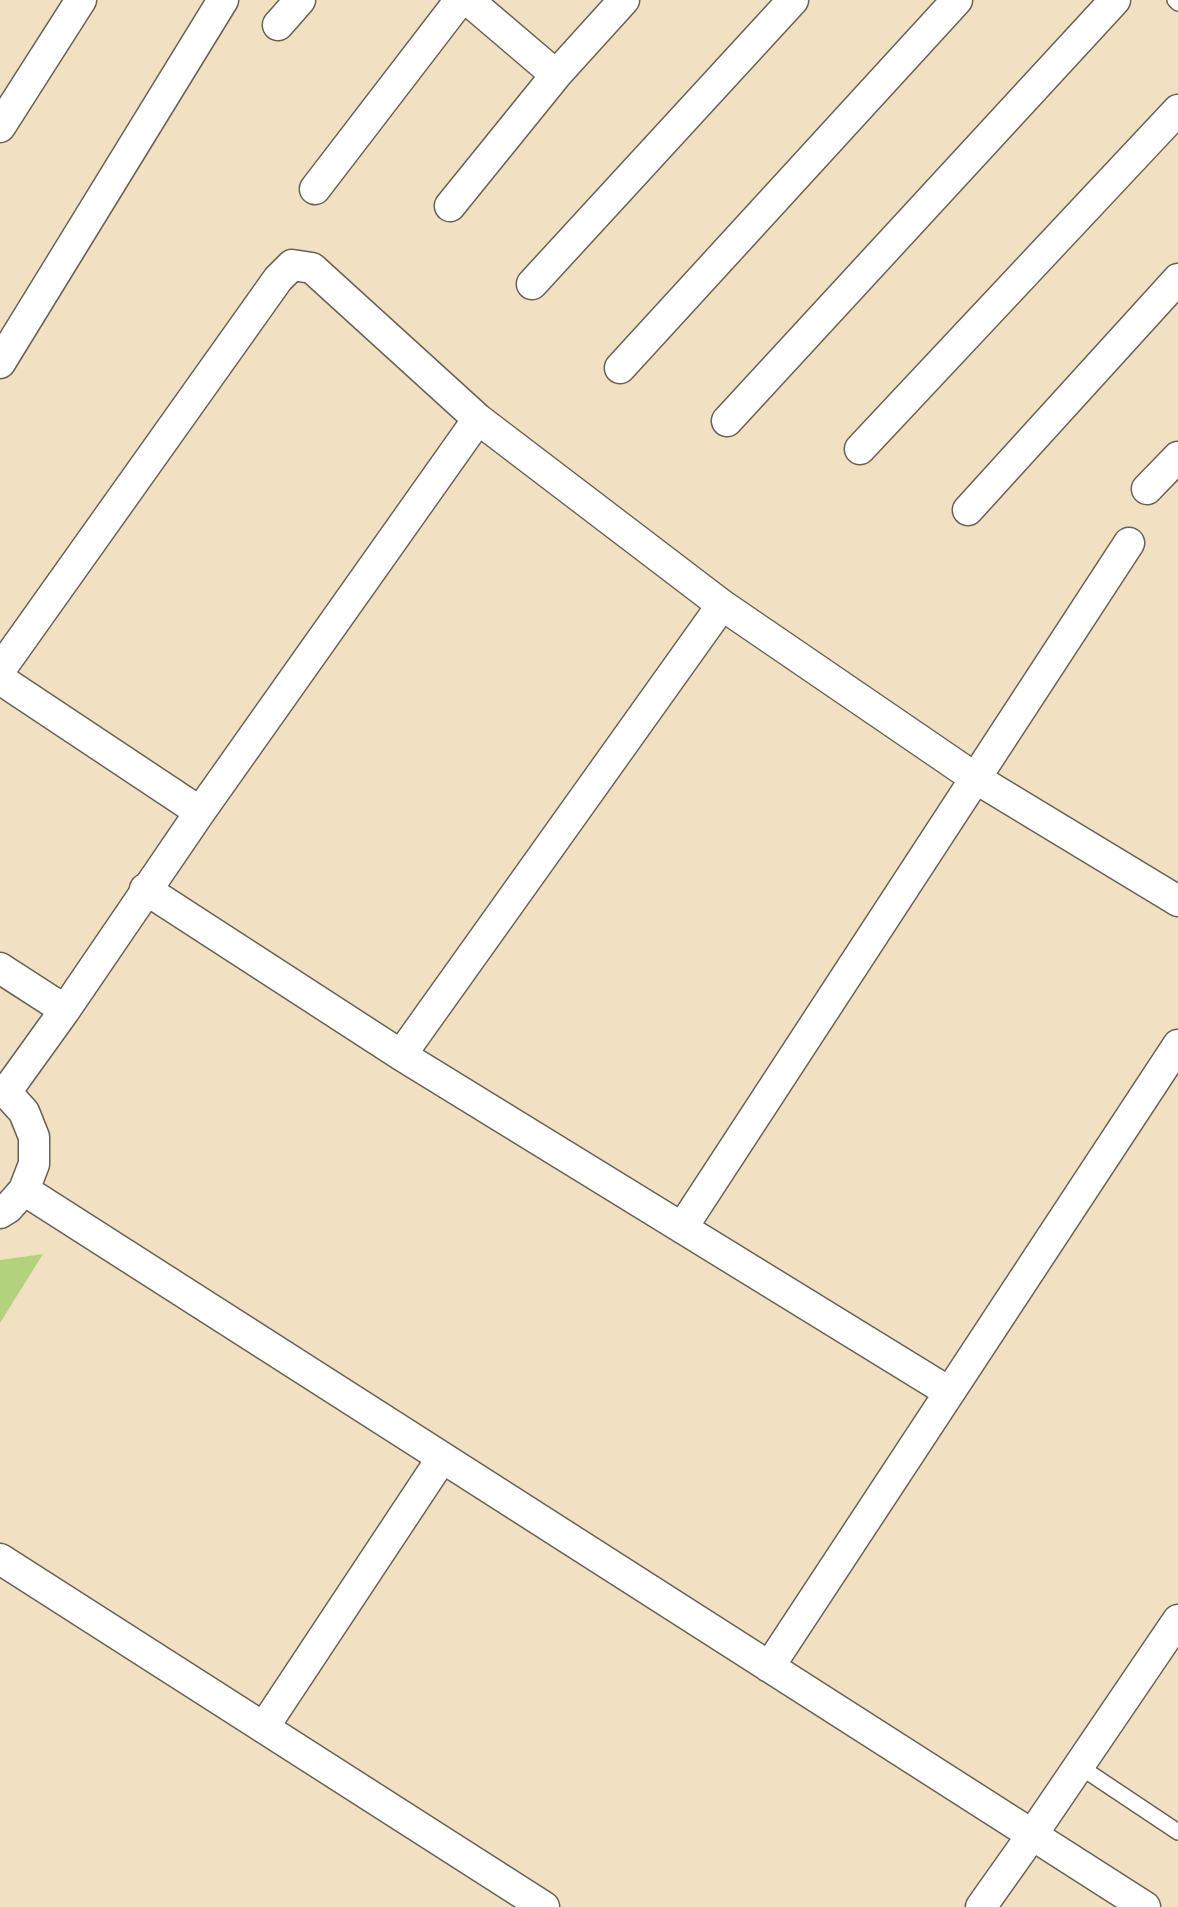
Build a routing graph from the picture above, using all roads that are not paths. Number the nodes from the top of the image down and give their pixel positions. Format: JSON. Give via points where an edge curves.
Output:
{"nodes":[{"id":1,"x":81,"y":0,"type":"edge"},
{"id":2,"x":222,"y":0,"type":"edge"},
{"id":3,"x":300,"y":0,"type":"edge"},
{"id":4,"x":460,"y":0,"type":"edge"},
{"id":5,"x":468,"y":0,"type":"edge"},
{"id":6,"x":624,"y":0,"type":"edge"},
{"id":7,"x":793,"y":0,"type":"edge"},
{"id":8,"x":957,"y":0,"type":"edge"},
{"id":9,"x":1115,"y":0,"type":"edge"},
{"id":10,"x":278,"y":25,"type":"dead end"},
{"id":11,"x":556,"y":75,"type":"junction"},
{"id":12,"x":1178,"y":110,"type":"edge"},
{"id":13,"x":0,"y":127,"type":"edge"},
{"id":14,"x":315,"y":189,"type":"dead end"},
{"id":15,"x":450,"y":206,"type":"dead end"},
{"id":16,"x":1178,"y":279,"type":"edge"},
{"id":17,"x":532,"y":284,"type":"dead end"},
{"id":18,"x":0,"y":363,"type":"edge"},
{"id":19,"x":620,"y":368,"type":"dead end"},
{"id":20,"x":478,"y":419,"type":"junction"},
{"id":21,"x":727,"y":421,"type":"dead end"},
{"id":22,"x":860,"y":449,"type":"dead end"},
{"id":23,"x":1178,"y":457,"type":"edge"},
{"id":24,"x":1147,"y":489,"type":"dead end"},
{"id":25,"x":968,"y":510,"type":"dead end"},
{"id":26,"x":1129,"y":543,"type":"dead end"},
{"id":27,"x":722,"y":606,"type":"junction"},
{"id":28,"x":0,"y":670,"type":"edge"},
{"id":29,"x":0,"y":679,"type":"edge"},
{"id":30,"x":975,"y":778,"type":"junction"},
{"id":31,"x":200,"y":812,"type":"junction"},
{"id":32,"x":145,"y":889,"type":"junction"},
{"id":33,"x":1178,"y":901,"type":"edge"},
{"id":34,"x":0,"y":968,"type":"edge"},
{"id":35,"x":64,"y":1010,"type":"junction"},
{"id":36,"x":1178,"y":1045,"type":"edge"},
{"id":37,"x":401,"y":1055,"type":"junction"},
{"id":38,"x":3,"y":1090,"type":"edge"},
{"id":39,"x":24,"y":1190,"type":"junction"},
{"id":40,"x":0,"y":1212,"type":"edge"},
{"id":41,"x":682,"y":1228,"type":"junction"},
{"id":42,"x":949,"y":1392,"type":"junction"},
{"id":43,"x":442,"y":1458,"type":"junction"},
{"id":44,"x":0,"y":1559,"type":"edge"},
{"id":45,"x":1178,"y":1620,"type":"edge"},
{"id":46,"x":769,"y":1667,"type":"junction"},
{"id":47,"x":264,"y":1726,"type":"junction"},
{"id":48,"x":1079,"y":1766,"type":"junction"},
{"id":49,"x":1178,"y":1832,"type":"edge"},
{"id":50,"x":1032,"y":1835,"type":"junction"},
{"id":51,"x":544,"y":1907,"type":"edge"},
{"id":52,"x":981,"y":1907,"type":"edge"},
{"id":53,"x":1145,"y":1907,"type":"edge"}],
"edges":[{"from":1,"to":13,"type":"street"},
{"from":2,"to":18,"type":"street"},
{"from":3,"to":10,"type":"street"},
{"from":4,"to":14,"type":"street"},
{"from":5,"to":11,"type":"street"},
{"from":6,"to":11,"type":"street"},
{"from":7,"to":17,"type":"street"},
{"from":8,"to":19,"type":"street"},
{"from":9,"to":21,"type":"street"},
{"from":11,"to":15,"type":"street"},
{"from":12,"to":22,"type":"street"},
{"from":16,"to":25,"type":"street"},
{"from":20,"to":27,"type":"street"},
{"from":20,"to":28,"type":"street","via":[[312,268],[292,265],[278,279]]},
{"from":20,"to":31,"type":"street"},
{"from":23,"to":24,"type":"street"},
{"from":26,"to":30,"type":"street"},
{"from":27,"to":30,"type":"street"},
{"from":27,"to":37,"type":"street"},
{"from":29,"to":31,"type":"street"},
{"from":30,"to":33,"type":"street"},
{"from":30,"to":41,"type":"street"},
{"from":31,"to":32,"type":"street"},
{"from":32,"to":35,"type":"street"},
{"from":32,"to":37,"type":"street"},
{"from":34,"to":35,"type":"street"},
{"from":35,"to":38,"type":"street"},
{"from":36,"to":42,"type":"street"},
{"from":37,"to":41,"type":"street"},
{"from":38,"to":39,"type":"street","via":[[24,1112],[34,1137],[33,1164]]},
{"from":39,"to":40,"type":"street"},
{"from":39,"to":43,"type":"street"},
{"from":41,"to":42,"type":"street"},
{"from":42,"to":46,"type":"street"},
{"from":43,"to":46,"type":"street"},
{"from":43,"to":47,"type":"street"},
{"from":44,"to":47,"type":"street"},
{"from":45,"to":48,"type":"street"},
{"from":46,"to":50,"type":"street"},
{"from":47,"to":51,"type":"street"},
{"from":48,"to":49,"type":"lane"},
{"from":48,"to":50,"type":"street"},
{"from":50,"to":52,"type":"street"},
{"from":50,"to":53,"type":"street"}]}
